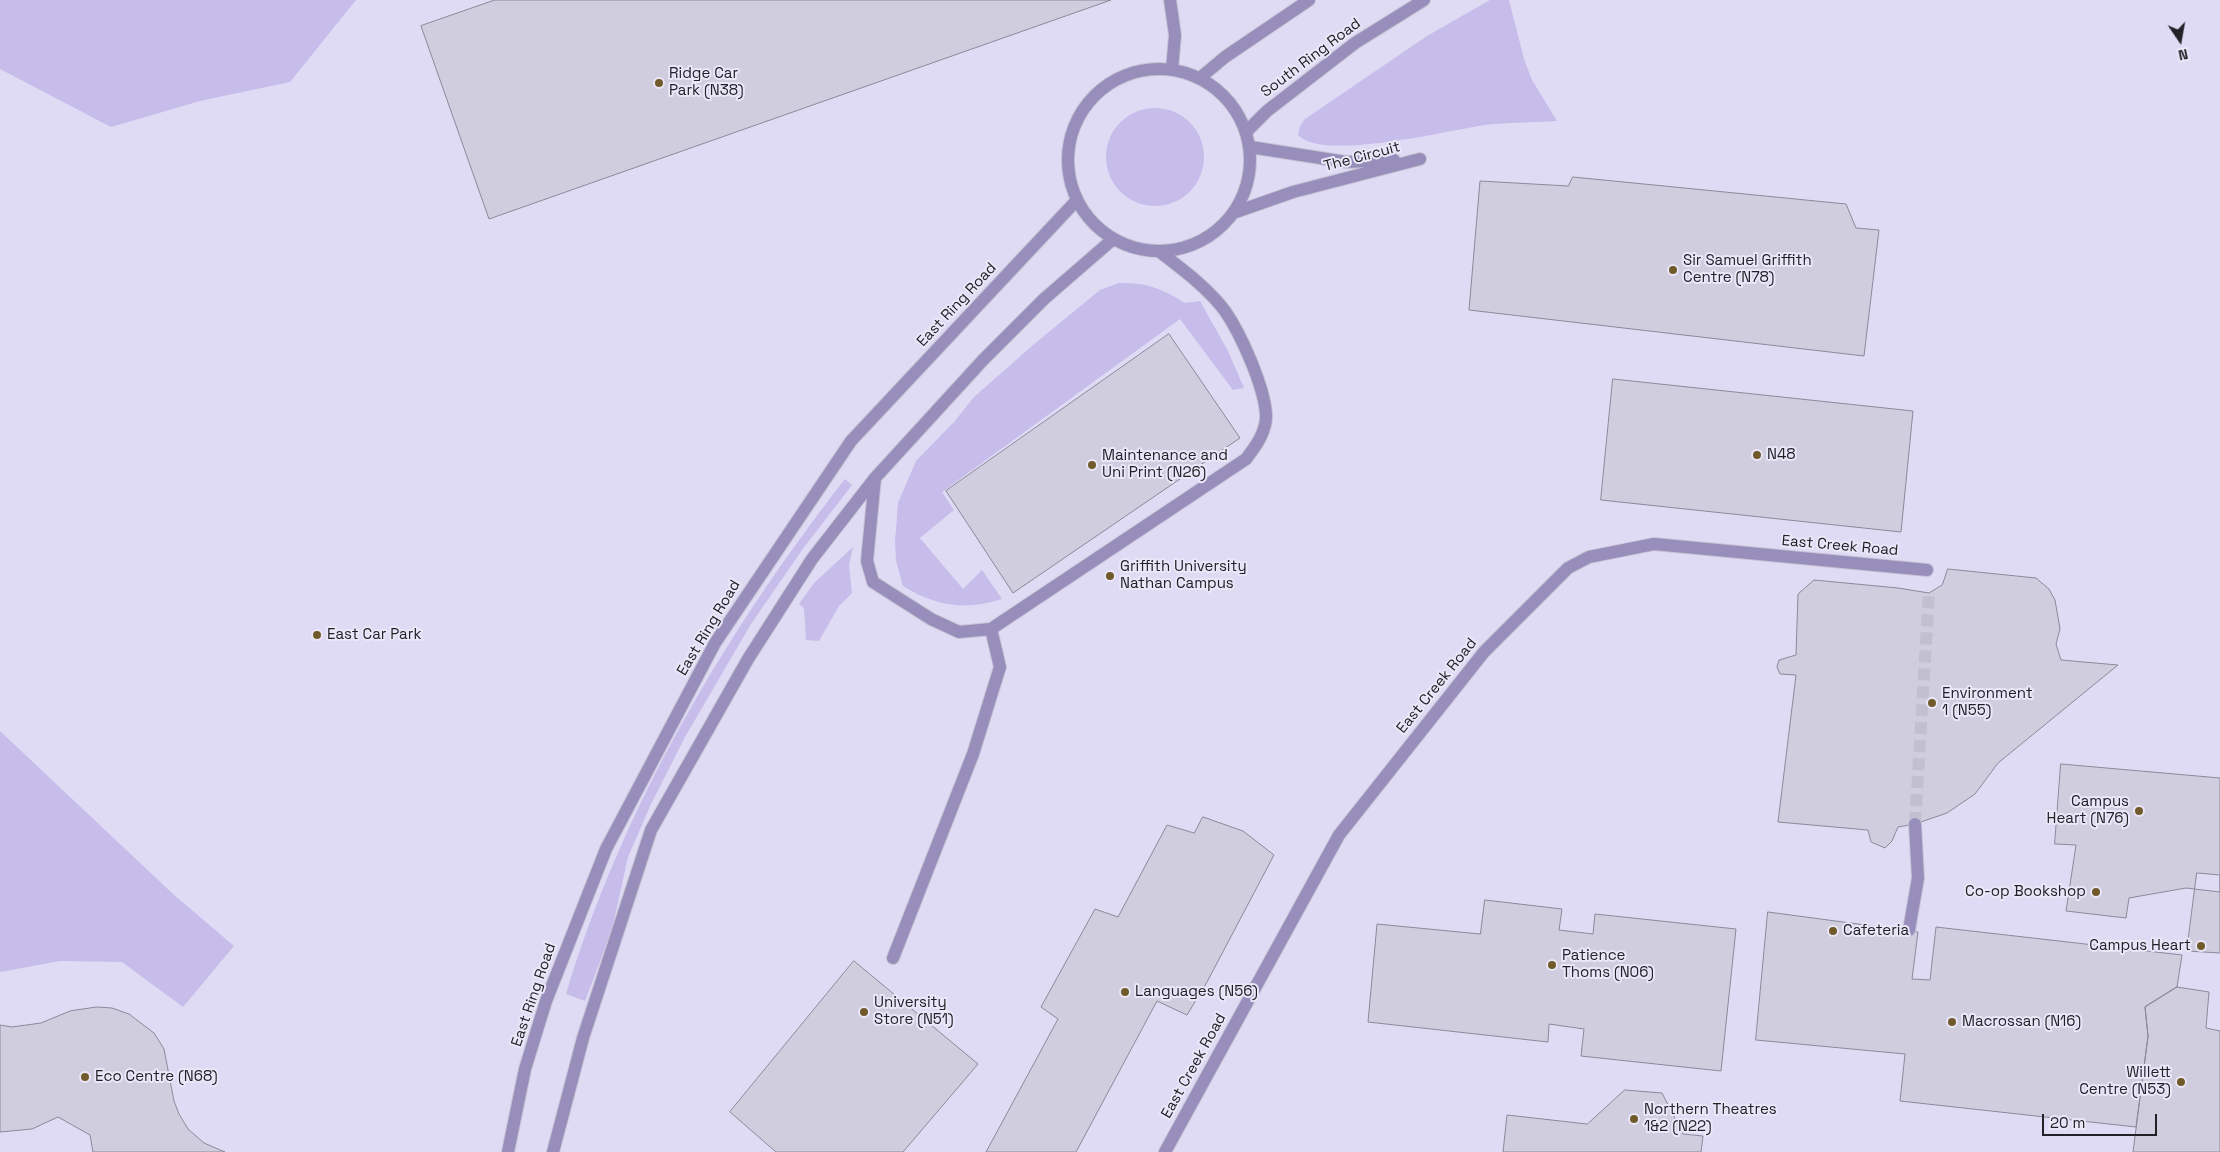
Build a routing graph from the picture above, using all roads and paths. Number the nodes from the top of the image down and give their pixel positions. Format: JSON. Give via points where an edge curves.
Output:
{"nodes":[{"id":1,"x":1170,"y":0,"type":"edge"},
{"id":2,"x":1308,"y":0,"type":"edge"},
{"id":3,"x":1424,"y":0,"type":"edge"},
{"id":4,"x":1172,"y":70,"type":"junction"},
{"id":5,"x":1200,"y":78,"type":"junction"},
{"id":6,"x":1247,"y":130,"type":"junction"},
{"id":7,"x":1250,"y":147,"type":"junction"},
{"id":8,"x":1076,"y":201,"type":"junction"},
{"id":9,"x":1236,"y":212,"type":"junction"},
{"id":10,"x":1112,"y":240,"type":"junction"},
{"id":11,"x":1160,"y":252,"type":"junction"},
{"id":12,"x":875,"y":478,"type":"junction"},
{"id":13,"x":1927,"y":570,"type":"dead end"},
{"id":14,"x":991,"y":629,"type":"junction"},
{"id":15,"x":1915,"y":824,"type":"tunnel mouth"},
{"id":16,"x":1909,"y":930,"type":"dead end"},
{"id":17,"x":892,"y":958,"type":"dead end"},
{"id":18,"x":508,"y":1152,"type":"edge"},
{"id":19,"x":553,"y":1152,"type":"edge"},
{"id":20,"x":1165,"y":1152,"type":"edge"}],
"edges":[{"from":1,"to":4,"type":"street","via":[[1175,35]]},
{"from":2,"to":5,"type":"street"},
{"from":3,"to":6,"type":"street","name":"South Ring Road","via":[[1354,42]]},
{"from":4,"to":5,"type":"street"},
{"from":4,"to":8,"type":"street","via":[[1143,70],[1116,80],[1088,104],[1068,135],[1068,174]]},
{"from":5,"to":6,"type":"street","via":[[1220,91],[1236,109]]},
{"from":6,"to":7,"type":"street"},
{"from":7,"to":9,"type":"street","via":[[1251,170]]},
{"from":7,"to":9,"type":"street","name":"The Circuit","via":[[1346,162],[1420,159],[1293,192]]},
{"from":8,"to":10,"type":"street","via":[[1098,229]]},
{"from":8,"to":18,"type":"street","name":"East Ring Road","via":[[851,441],[715,643],[606,849],[546,1001],[525,1069]]},
{"from":9,"to":11,"type":"street","via":[[1215,233],[1189,247]]},
{"from":10,"to":11,"type":"street","via":[[1135,249]]},
{"from":10,"to":12,"type":"street","via":[[1044,299],[983,360]]},
{"from":11,"to":14,"type":"street","via":[[1209,294],[1238,334],[1261,392],[1266,415],[1262,433],[1246,459]]},
{"from":12,"to":14,"type":"street","via":[[867,561],[873,582],[959,632]]},
{"from":12,"to":19,"type":"street","via":[[812,559],[748,659],[651,830],[583,1038]]},
{"from":13,"to":20,"type":"street","name":"East Creek Road","via":[[1654,544],[1589,557],[1568,568],[1484,652],[1339,835]]},
{"from":14,"to":17,"type":"street","via":[[1000,667],[973,754]]},
{"from":15,"to":16,"type":"street","via":[[1918,878]]}]}
